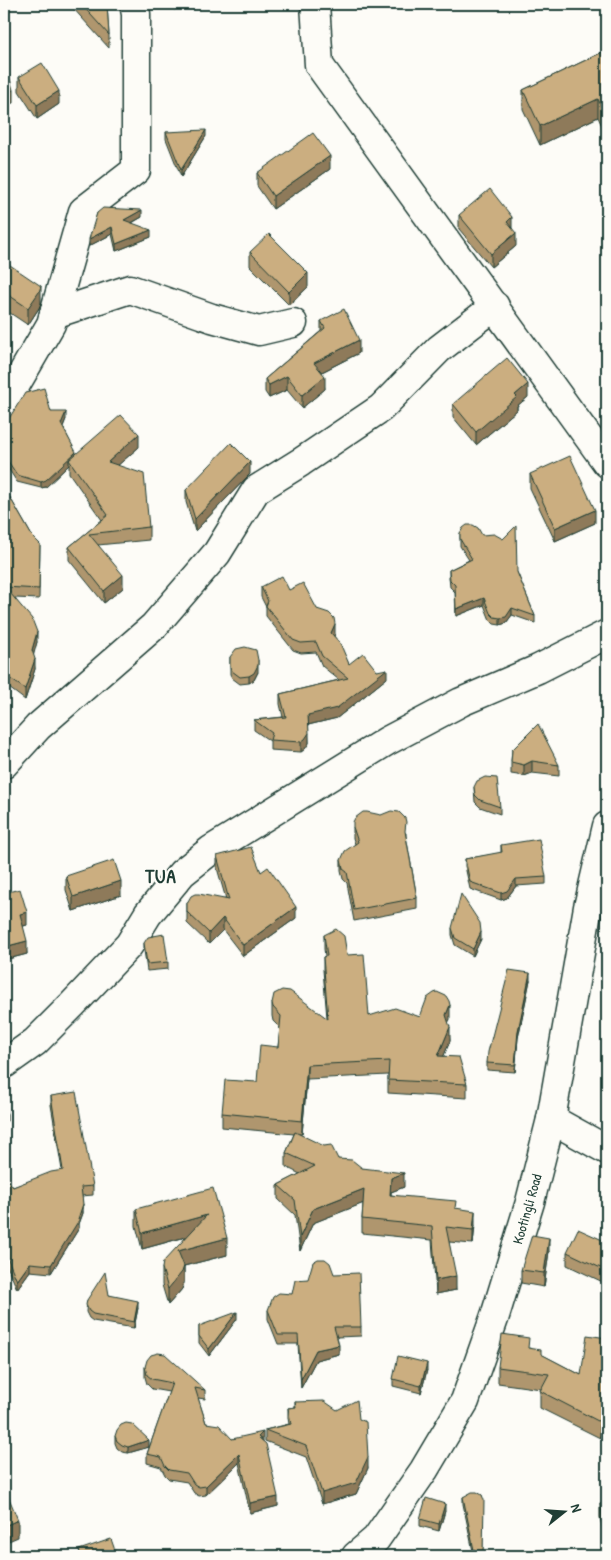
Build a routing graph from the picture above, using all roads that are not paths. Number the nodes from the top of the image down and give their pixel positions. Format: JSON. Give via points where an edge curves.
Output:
{"nodes":[{"id":1,"x":134,"y":4,"type":"edge"},
{"id":2,"x":315,"y":4,"type":"edge"},
{"id":3,"x":495,"y":306,"type":"junction"},
{"id":4,"x":54,"y":314,"type":"junction"},
{"id":5,"x":293,"y":323,"type":"dead end"},
{"id":6,"x":4,"y":405,"type":"edge"},
{"id":7,"x":607,"y":463,"type":"edge"},
{"id":8,"x":607,"y":634,"type":"edge"},
{"id":9,"x":4,"y":764,"type":"edge"},
{"id":10,"x":607,"y":826,"type":"edge"},
{"id":11,"x":4,"y":1064,"type":"edge"},
{"id":12,"x":551,"y":1119,"type":"junction"},
{"id":13,"x":607,"y":1150,"type":"edge"},
{"id":14,"x":356,"y":1556,"type":"edge"}],
"edges":[{"from":1,"to":4,"type":"street","via":[[136,170],[83,211]]},
{"from":2,"to":3,"type":"street","via":[[319,64]]},
{"from":3,"to":7,"type":"street"},
{"from":3,"to":9,"type":"street","via":[[439,349],[380,408],[256,490],[217,553],[154,626],[38,727]]},
{"from":4,"to":5,"type":"street","via":[[130,289],[212,318],[259,330]]},
{"from":4,"to":6,"type":"street"},
{"from":8,"to":11,"type":"street","via":[[387,741],[211,850],[182,872],[148,914],[129,946],[72,1005],[34,1042]]},
{"from":10,"to":12,"type":"street","name":"Kootingli Road","via":[[588,907]]},
{"from":12,"to":13,"type":"street"},
{"from":12,"to":14,"type":"street","name":"Kootingli Road","via":[[530,1202],[465,1401],[424,1470],[376,1539]]}]}
